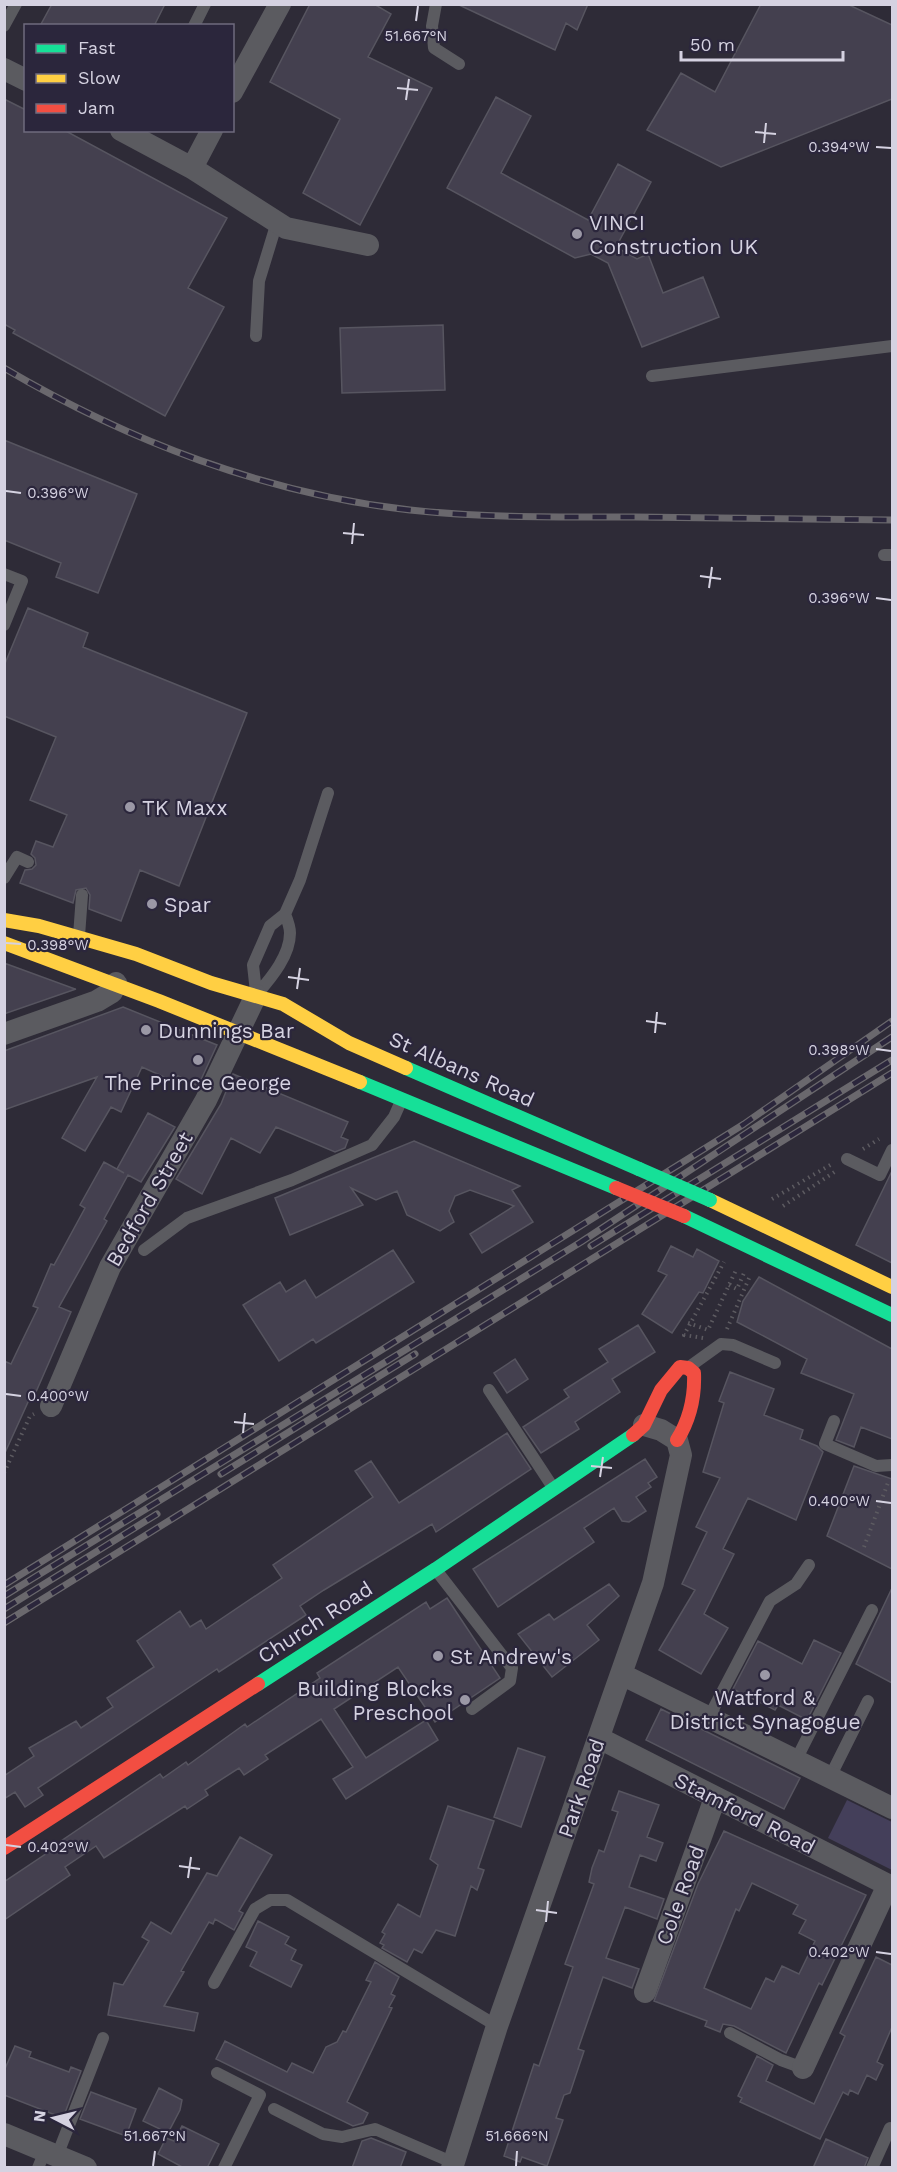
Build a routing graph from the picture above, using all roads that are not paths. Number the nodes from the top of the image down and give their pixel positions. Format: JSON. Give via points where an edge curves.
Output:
{"nodes":[{"id":1,"x":16,"y":4,"type":"edge"},
{"id":2,"x":206,"y":4,"type":"edge"},
{"id":3,"x":280,"y":4,"type":"edge"},
{"id":4,"x":436,"y":4,"type":"edge"},
{"id":5,"x":195,"y":24,"type":"edge"},
{"id":6,"x":4,"y":26,"type":"edge"},
{"id":7,"x":459,"y":64,"type":"dead end"},
{"id":8,"x":4,"y":69,"type":"edge"},
{"id":9,"x":24,"y":79,"type":"edge"},
{"id":10,"x":234,"y":88,"type":"edge"},
{"id":11,"x":125,"y":132,"type":"edge"},
{"id":12,"x":211,"y":132,"type":"edge"},
{"id":13,"x":192,"y":168,"type":"junction"},
{"id":14,"x":277,"y":222,"type":"junction"},
{"id":15,"x":368,"y":245,"type":"dead end"},
{"id":16,"x":256,"y":336,"type":"dead end"},
{"id":17,"x":892,"y":346,"type":"edge"},
{"id":18,"x":652,"y":376,"type":"dead end"},
{"id":19,"x":4,"y":574,"type":"edge"},
{"id":20,"x":4,"y":625,"type":"edge"},
{"id":21,"x":328,"y":793,"type":"dead end"},
{"id":22,"x":28,"y":862,"type":"dead end"},
{"id":23,"x":4,"y":878,"type":"edge"},
{"id":24,"x":82,"y":896,"type":"dead end"},
{"id":25,"x":285,"y":914,"type":"junction"},
{"id":26,"x":4,"y":920,"type":"edge"},
{"id":27,"x":79,"y":937,"type":"junction"},
{"id":28,"x":4,"y":944,"type":"edge"},
{"id":29,"x":105,"y":944,"type":"junction"},
{"id":30,"x":116,"y":972,"type":"junction"},
{"id":31,"x":256,"y":995,"type":"junction"},
{"id":32,"x":240,"y":1031,"type":"junction"},
{"id":33,"x":4,"y":1034,"type":"edge"},
{"id":34,"x":408,"y":1086,"type":"junction"},
{"id":35,"x":892,"y":1150,"type":"edge"},
{"id":36,"x":847,"y":1159,"type":"road end"},
{"id":37,"x":144,"y":1250,"type":"dead end"},
{"id":38,"x":892,"y":1287,"type":"edge"},
{"id":39,"x":892,"y":1315,"type":"edge"},
{"id":40,"x":775,"y":1363,"type":"dead end"},
{"id":41,"x":688,"y":1368,"type":"junction"},
{"id":42,"x":489,"y":1390,"type":"dead end"},
{"id":43,"x":51,"y":1406,"type":"road end"},
{"id":44,"x":834,"y":1421,"type":"dead end"},
{"id":45,"x":644,"y":1425,"type":"junction"},
{"id":46,"x":677,"y":1440,"type":"junction"},
{"id":47,"x":892,"y":1465,"type":"edge"},
{"id":48,"x":555,"y":1490,"type":"junction"},
{"id":49,"x":809,"y":1565,"type":"dead end"},
{"id":50,"x":436,"y":1569,"type":"junction"},
{"id":51,"x":872,"y":1610,"type":"dead end"},
{"id":52,"x":621,"y":1674,"type":"junction"},
{"id":53,"x":868,"y":1701,"type":"dead end"},
{"id":54,"x":472,"y":1709,"type":"dead end"},
{"id":55,"x":709,"y":1717,"type":"junction"},
{"id":56,"x":599,"y":1738,"type":"junction"},
{"id":57,"x":796,"y":1760,"type":"junction"},
{"id":58,"x":830,"y":1777,"type":"junction"},
{"id":59,"x":715,"y":1798,"type":"junction"},
{"id":60,"x":892,"y":1808,"type":"edge"},
{"id":61,"x":4,"y":1848,"type":"edge"},
{"id":62,"x":890,"y":1886,"type":"edge"},
{"id":63,"x":214,"y":1983,"type":"dead end"},
{"id":64,"x":645,"y":1992,"type":"dead end"},
{"id":65,"x":497,"y":2026,"type":"junction"},
{"id":66,"x":730,"y":2033,"type":"dead end"},
{"id":67,"x":104,"y":2038,"type":"dead end"},
{"id":68,"x":804,"y":2068,"type":"joint"},
{"id":69,"x":217,"y":2073,"type":"dead end"},
{"id":70,"x":274,"y":2109,"type":"dead end"},
{"id":71,"x":890,"y":2128,"type":"dead end"},
{"id":72,"x":4,"y":2134,"type":"edge"},
{"id":73,"x":47,"y":2158,"type":"edge"},
{"id":74,"x":453,"y":2165,"type":"edge"},
{"id":75,"x":86,"y":2168,"type":"edge"},
{"id":76,"x":224,"y":2168,"type":"edge"},
{"id":77,"x":872,"y":2168,"type":"edge"}],
"edges":[{"from":1,"to":6,"type":"lane"},
{"from":2,"to":5,"type":"lane"},
{"from":3,"to":10,"type":"street"},
{"from":4,"to":7,"type":"lane","via":[[434,48]]},
{"from":8,"to":9,"type":"street"},
{"from":11,"to":13,"type":"street"},
{"from":12,"to":13,"type":"street"},
{"from":13,"to":14,"type":"street"},
{"from":14,"to":15,"type":"street","via":[[286,228]]},
{"from":14,"to":16,"type":"lane","via":[[259,281]]},
{"from":17,"to":18,"type":"lane"},
{"from":19,"to":20,"type":"lane","via":[[22,581]]},
{"from":21,"to":25,"type":"lane"},
{"from":22,"to":23,"type":"lane","via":[[16,857]]},
{"from":24,"to":27,"type":"lane"},
{"from":25,"to":31,"type":"lane","via":[[290,933],[287,946],[276,973]]},
{"from":25,"to":31,"type":"lane","via":[[270,926],[253,965]]},
{"from":26,"to":27,"type":"main road","name":"St Albans Road"},
{"from":27,"to":29,"type":"main road","name":"St Albans Road"},
{"from":28,"to":30,"type":"main road","name":"St Albans Road"},
{"from":29,"to":30,"type":"main road"},
{"from":29,"to":31,"type":"main road","name":"St Albans Road"},
{"from":30,"to":32,"type":"main road","name":"St Albans Road"},
{"from":30,"to":33,"type":"street","via":[[112,992]]},
{"from":31,"to":32,"type":"street","name":"Bedford Street"},
{"from":31,"to":34,"type":"main road","name":"St Albans Road","via":[[283,1004],[349,1043]]},
{"from":32,"to":34,"type":"main road","name":"St Albans Road"},
{"from":32,"to":43,"type":"street","name":"Bedford Street","via":[[206,1100],[110,1267]]},
{"from":34,"to":37,"type":"lane","via":[[394,1117],[372,1145],[292,1180],[187,1218]]},
{"from":34,"to":38,"type":"main road","name":"St Albans Road","bridge":true,"via":[[639,1169]]},
{"from":34,"to":39,"type":"main road","name":"St Albans Road","bridge":true,"via":[[616,1188]]},
{"from":35,"to":36,"type":"lane","via":[[880,1175]]},
{"from":40,"to":41,"type":"lane","via":[[733,1345],[721,1344]]},
{"from":41,"to":45,"type":"main road","via":[[680,1367],[661,1390]]},
{"from":41,"to":46,"type":"main road","via":[[694,1373],[695,1385],[687,1426]]},
{"from":42,"to":48,"type":"lane"},
{"from":44,"to":47,"type":"lane","via":[[825,1444],[876,1466]]},
{"from":45,"to":46,"type":"street"},
{"from":45,"to":48,"type":"main road","name":"Church Road","via":[[625,1443]]},
{"from":46,"to":52,"type":"street","name":"Park Road","via":[[681,1455],[653,1583]]},
{"from":48,"to":50,"type":"main road","name":"Church Road"},
{"from":49,"to":55,"type":"lane","via":[[796,1584],[770,1601]]},
{"from":50,"to":54,"type":"lane","via":[[512,1668],[510,1682]]},
{"from":50,"to":61,"type":"main road","name":"Church Road"},
{"from":51,"to":57,"type":"lane"},
{"from":52,"to":55,"type":"street"},
{"from":52,"to":56,"type":"street","name":"Park Road"},
{"from":53,"to":58,"type":"lane"},
{"from":55,"to":57,"type":"street"},
{"from":56,"to":59,"type":"street","name":"Stamford Road"},
{"from":56,"to":65,"type":"street","name":"Park Road"},
{"from":57,"to":58,"type":"street"},
{"from":58,"to":60,"type":"street"},
{"from":59,"to":62,"type":"street","name":"Stamford Road"},
{"from":59,"to":64,"type":"street","name":"Cole Road"},
{"from":62,"to":68,"type":"street"},
{"from":63,"to":65,"type":"lane","via":[[255,1909],[270,1900],[287,1900]]},
{"from":65,"to":74,"type":"street","name":"Park Road"},
{"from":66,"to":68,"type":"lane","via":[[780,2060]]},
{"from":67,"to":73,"type":"lane"},
{"from":69,"to":76,"type":"lane","via":[[260,2095]]},
{"from":70,"to":74,"type":"lane","via":[[323,2133],[342,2137],[375,2129]]},
{"from":71,"to":77,"type":"lane"},
{"from":72,"to":73,"type":"street"},
{"from":73,"to":75,"type":"street"}]}
